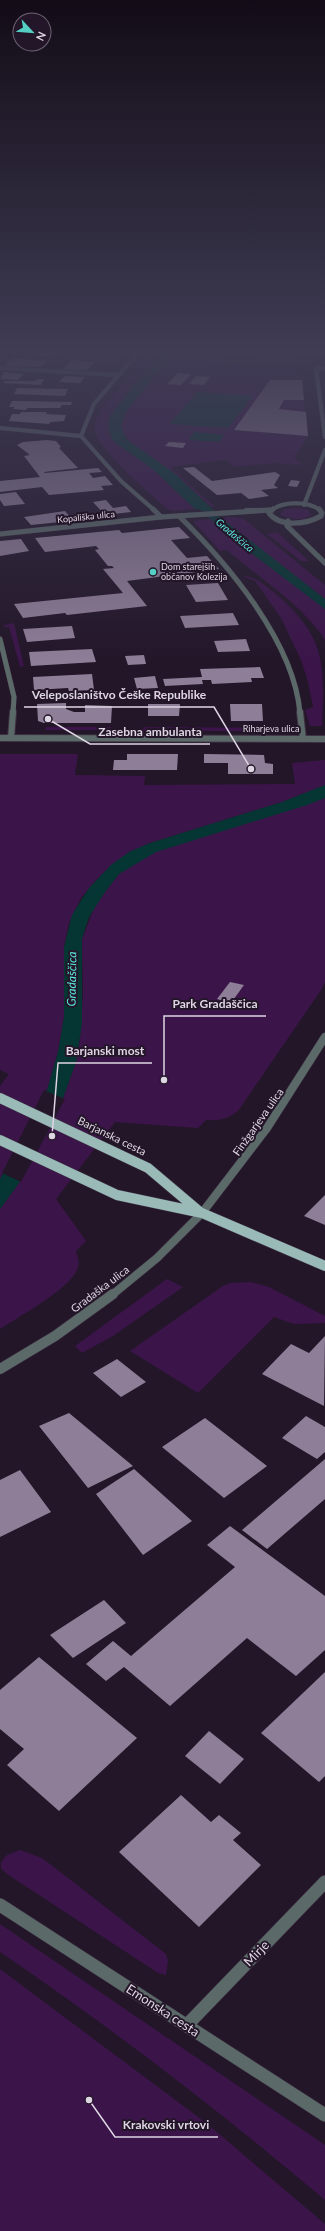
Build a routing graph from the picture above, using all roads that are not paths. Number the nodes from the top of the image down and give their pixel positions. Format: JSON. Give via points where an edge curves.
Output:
{"nodes":[{"id":1,"x":97,"y":454,"type":"edge"},
{"id":2,"x":324,"y":454,"type":"edge"},
{"id":3,"x":304,"y":505,"type":"junction"},
{"id":4,"x":270,"y":510,"type":"junction"},
{"id":5,"x":179,"y":516,"type":"junction"},
{"id":6,"x":161,"y":517,"type":"junction"},
{"id":7,"x":288,"y":521,"type":"junction"},
{"id":8,"x":0,"y":534,"type":"edge"},
{"id":9,"x":325,"y":563,"type":"edge"},
{"id":10,"x":0,"y":639,"type":"edge"},
{"id":11,"x":0,"y":738,"type":"edge"},
{"id":12,"x":11,"y":738,"type":"junction"},
{"id":13,"x":325,"y":738,"type":"edge"},
{"id":14,"x":302,"y":739,"type":"junction"},
{"id":15,"x":325,"y":1037,"type":"edge"},
{"id":16,"x":0,"y":1098,"type":"edge"},
{"id":17,"x":0,"y":1140,"type":"edge"},
{"id":18,"x":202,"y":1213,"type":"junction"},
{"id":19,"x":325,"y":1266,"type":"edge"},
{"id":20,"x":0,"y":1369,"type":"edge"},
{"id":21,"x":325,"y":1882,"type":"edge"},
{"id":22,"x":0,"y":1905,"type":"edge"},
{"id":23,"x":187,"y":2025,"type":"junction"},
{"id":24,"x":325,"y":2115,"type":"edge"}],
"edges":[{"from":1,"to":6,"type":"street","via":[[121,481]]},
{"from":2,"to":3,"type":"street"},
{"from":3,"to":4,"type":"street","via":[[283,505]]},
{"from":3,"to":7,"type":"street","via":[[317,508],[322,513],[321,516],[305,522]]},
{"from":4,"to":5,"type":"street","name":"Kopališka ulica"},
{"from":4,"to":7,"type":"street","via":[[273,517]]},
{"from":5,"to":6,"type":"street","name":"Kopališka ulica"},
{"from":5,"to":14,"type":"street","via":[[201,537],[254,600],[292,679],[299,706]]},
{"from":6,"to":8,"type":"street","name":"Kopališka ulica"},
{"from":7,"to":9,"type":"street","via":[[287,526],[292,533]]},
{"from":10,"to":12,"type":"street","via":[[14,697]]},
{"from":11,"to":12,"type":"street","name":"Riharjeva ulica"},
{"from":12,"to":14,"type":"street","name":"Riharjeva ulica"},
{"from":13,"to":14,"type":"street","name":"Riharjeva ulica"},
{"from":15,"to":18,"type":"street","name":"Finžgarjeva ulica","via":[[262,1138]]},
{"from":16,"to":18,"type":"main road","name":"Barjanska cesta","via":[[148,1168]]},
{"from":17,"to":18,"type":"main road","name":"Barjanska cesta","via":[[117,1195]]},
{"from":18,"to":19,"type":"main road","name":"Barjanska cesta"},
{"from":18,"to":20,"type":"street","name":"Gradaška ulica","via":[[140,1273],[91,1312],[28,1354]]},
{"from":21,"to":23,"type":"street","name":"Mirje"},
{"from":22,"to":23,"type":"street","name":"Emonska cesta"},
{"from":23,"to":24,"type":"street","name":"Emonska cesta"}]}
